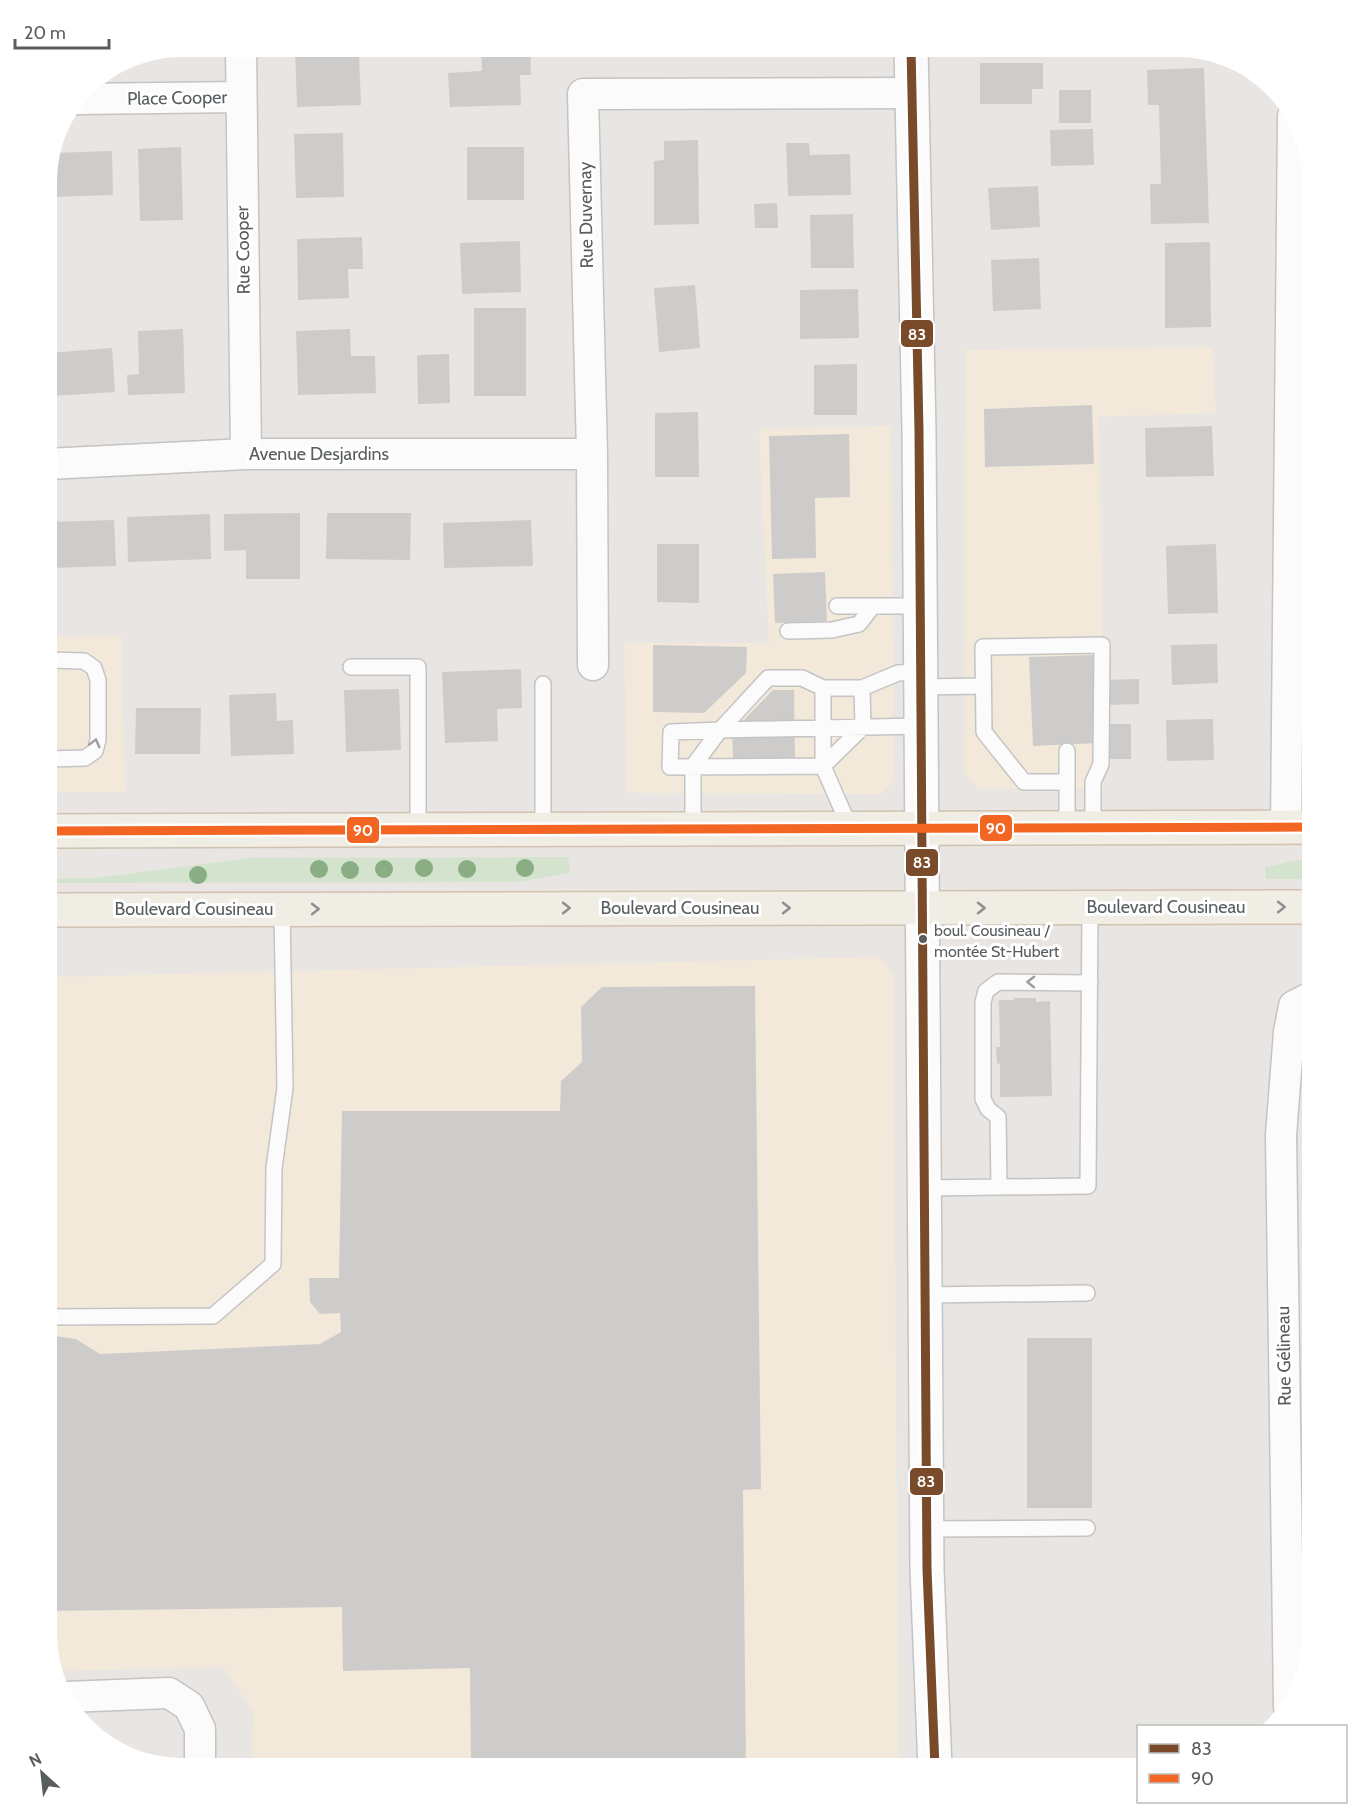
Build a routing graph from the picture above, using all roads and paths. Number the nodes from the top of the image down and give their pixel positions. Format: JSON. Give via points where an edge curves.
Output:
{"nodes":[{"id":1,"x":241,"y":57,"type":"edge"},
{"id":2,"x":911,"y":57,"type":"edge"},
{"id":3,"x":911,"y":93,"type":"junction"},
{"id":4,"x":241,"y":97,"type":"junction"},
{"id":5,"x":88,"y":99,"type":"edge"},
{"id":6,"x":1293,"y":136,"type":"edge"},
{"id":7,"x":246,"y":454,"type":"junction"},
{"id":8,"x":592,"y":454,"type":"junction"},
{"id":9,"x":57,"y":463,"type":"edge"},
{"id":10,"x":837,"y":606,"type":"dead end"},
{"id":11,"x":873,"y":606,"type":"junction"},
{"id":12,"x":919,"y":606,"type":"junction"},
{"id":13,"x":788,"y":631,"type":"dead end"},
{"id":14,"x":57,"y":660,"type":"edge"},
{"id":15,"x":593,"y":665,"type":"dead end"},
{"id":16,"x":351,"y":667,"type":"dead end"},
{"id":17,"x":920,"y":679,"type":"junction"},
{"id":18,"x":543,"y":684,"type":"dead end"},
{"id":19,"x":983,"y":686,"type":"junction"},
{"id":20,"x":823,"y":688,"type":"junction"},
{"id":21,"x":862,"y":688,"type":"junction"},
{"id":22,"x":920,"y":726,"type":"junction"},
{"id":23,"x":823,"y":727,"type":"junction"},
{"id":24,"x":863,"y":727,"type":"junction"},
{"id":25,"x":720,"y":730,"type":"junction"},
{"id":26,"x":1067,"y":751,"type":"dead end"},
{"id":27,"x":57,"y":759,"type":"edge"},
{"id":28,"x":693,"y":766,"type":"junction"},
{"id":29,"x":823,"y":766,"type":"junction"},
{"id":30,"x":1067,"y":782,"type":"junction"},
{"id":31,"x":1080,"y":827,"type":"junction"},
{"id":32,"x":1299,"y":827,"type":"edge"},
{"id":33,"x":850,"y":828,"type":"junction"},
{"id":34,"x":922,"y":828,"type":"junction"},
{"id":35,"x":418,"y":829,"type":"junction"},
{"id":36,"x":543,"y":829,"type":"junction"},
{"id":37,"x":693,"y":829,"type":"junction"},
{"id":38,"x":57,"y":831,"type":"edge"},
{"id":39,"x":1302,"y":907,"type":"edge"},
{"id":40,"x":922,"y":908,"type":"junction"},
{"id":41,"x":1090,"y":908,"type":"junction"},
{"id":42,"x":282,"y":909,"type":"junction"},
{"id":43,"x":57,"y":910,"type":"edge"},
{"id":44,"x":1090,"y":983,"type":"junction"},
{"id":45,"x":1302,"y":1006,"type":"edge"},
{"id":46,"x":999,"y":1187,"type":"junction"},
{"id":47,"x":925,"y":1188,"type":"junction"},
{"id":48,"x":1087,"y":1293,"type":"dead end"},
{"id":49,"x":926,"y":1295,"type":"junction"},
{"id":50,"x":57,"y":1317,"type":"edge"},
{"id":51,"x":1087,"y":1528,"type":"dead end"},
{"id":52,"x":927,"y":1529,"type":"junction"},
{"id":53,"x":1289,"y":1689,"type":"edge"},
{"id":54,"x":74,"y":1697,"type":"edge"},
{"id":55,"x":200,"y":1758,"type":"edge"},
{"id":56,"x":935,"y":1758,"type":"edge"}],
"edges":[{"from":1,"to":4,"type":"street","name":"Rue Cooper"},
{"from":2,"to":3,"type":"street"},
{"from":3,"to":8,"type":"street","name":"Rue Duvernay","via":[[583,94]]},
{"from":3,"to":12,"type":"street"},
{"from":4,"to":5,"type":"street","name":"Place Cooper"},
{"from":4,"to":7,"type":"street","name":"Rue Cooper"},
{"from":6,"to":32,"type":"street"},
{"from":7,"to":8,"type":"street","name":"Avenue Desjardins"},
{"from":7,"to":9,"type":"street","name":"Avenue Desjardins"},
{"from":8,"to":15,"type":"street","name":"Rue Duvernay"},
{"from":10,"to":11,"type":"lane"},
{"from":11,"to":12,"type":"lane"},
{"from":11,"to":13,"type":"lane","via":[[859,624],[832,630]]},
{"from":12,"to":17,"type":"street"},
{"from":27,"to":14,"type":"lane","one_way":true,"via":[[85,758],[94,751],[98,740],[98,680],[94,668],[84,661]]},
{"from":16,"to":35,"type":"lane","via":[[418,667]]},
{"from":17,"to":19,"type":"lane"},
{"from":17,"to":21,"type":"lane","via":[[898,673]]},
{"from":17,"to":22,"type":"street"},
{"from":18,"to":36,"type":"lane"},
{"from":19,"to":30,"type":"lane","via":[[984,732],[1024,782]]},
{"from":19,"to":31,"type":"lane","via":[[983,647],[1102,645],[1101,764]]},
{"from":20,"to":21,"type":"lane"},
{"from":20,"to":23,"type":"lane"},
{"from":20,"to":25,"type":"lane","via":[[802,678],[768,678]]},
{"from":21,"to":24,"type":"lane"},
{"from":22,"to":24,"type":"lane"},
{"from":22,"to":34,"type":"street"},
{"from":23,"to":24,"type":"lane"},
{"from":23,"to":25,"type":"lane"},
{"from":23,"to":29,"type":"lane"},
{"from":24,"to":29,"type":"lane"},
{"from":25,"to":28,"type":"lane"},
{"from":25,"to":28,"type":"lane","via":[[671,732],[670,767]]},
{"from":26,"to":30,"type":"lane"},
{"from":28,"to":29,"type":"lane"},
{"from":28,"to":37,"type":"lane"},
{"from":29,"to":33,"type":"lane"},
{"from":30,"to":31,"type":"lane"},
{"from":31,"to":32,"type":"main road"},
{"from":31,"to":34,"type":"main road"},
{"from":33,"to":34,"type":"main road"},
{"from":33,"to":37,"type":"main road"},
{"from":34,"to":40,"type":"street"},
{"from":35,"to":36,"type":"main road"},
{"from":35,"to":38,"type":"main road"},
{"from":36,"to":37,"type":"main road"},
{"from":41,"to":39,"type":"main road","name":"Boulevard Cousineau","one_way":true},
{"from":40,"to":41,"type":"main road","name":"Boulevard Cousineau","one_way":true},
{"from":42,"to":40,"type":"main road","name":"Boulevard Cousineau","one_way":true},
{"from":40,"to":47,"type":"street"},
{"from":41,"to":44,"type":"lane"},
{"from":42,"to":43,"type":"main road","name":"Boulevard Cousineau"},
{"from":42,"to":50,"type":"lane","via":[[285,1088],[274,1168],[273,1264],[213,1316]]},
{"from":44,"to":46,"type":"lane","via":[[1088,1186]]},
{"from":44,"to":46,"type":"lane","one_way":true,"via":[[1005,982],[993,984],[986,992],[983,1099],[998,1117]]},
{"from":45,"to":53,"type":"street","name":"Rue Gélineau","via":[[1289,1032],[1281,1135]]},
{"from":46,"to":47,"type":"lane"},
{"from":47,"to":49,"type":"street"},
{"from":48,"to":49,"type":"lane"},
{"from":49,"to":52,"type":"street"},
{"from":51,"to":52,"type":"lane"},
{"from":52,"to":56,"type":"street"},
{"from":54,"to":55,"type":"street","via":[[169,1693],[189,1706],[200,1729]]}]}
